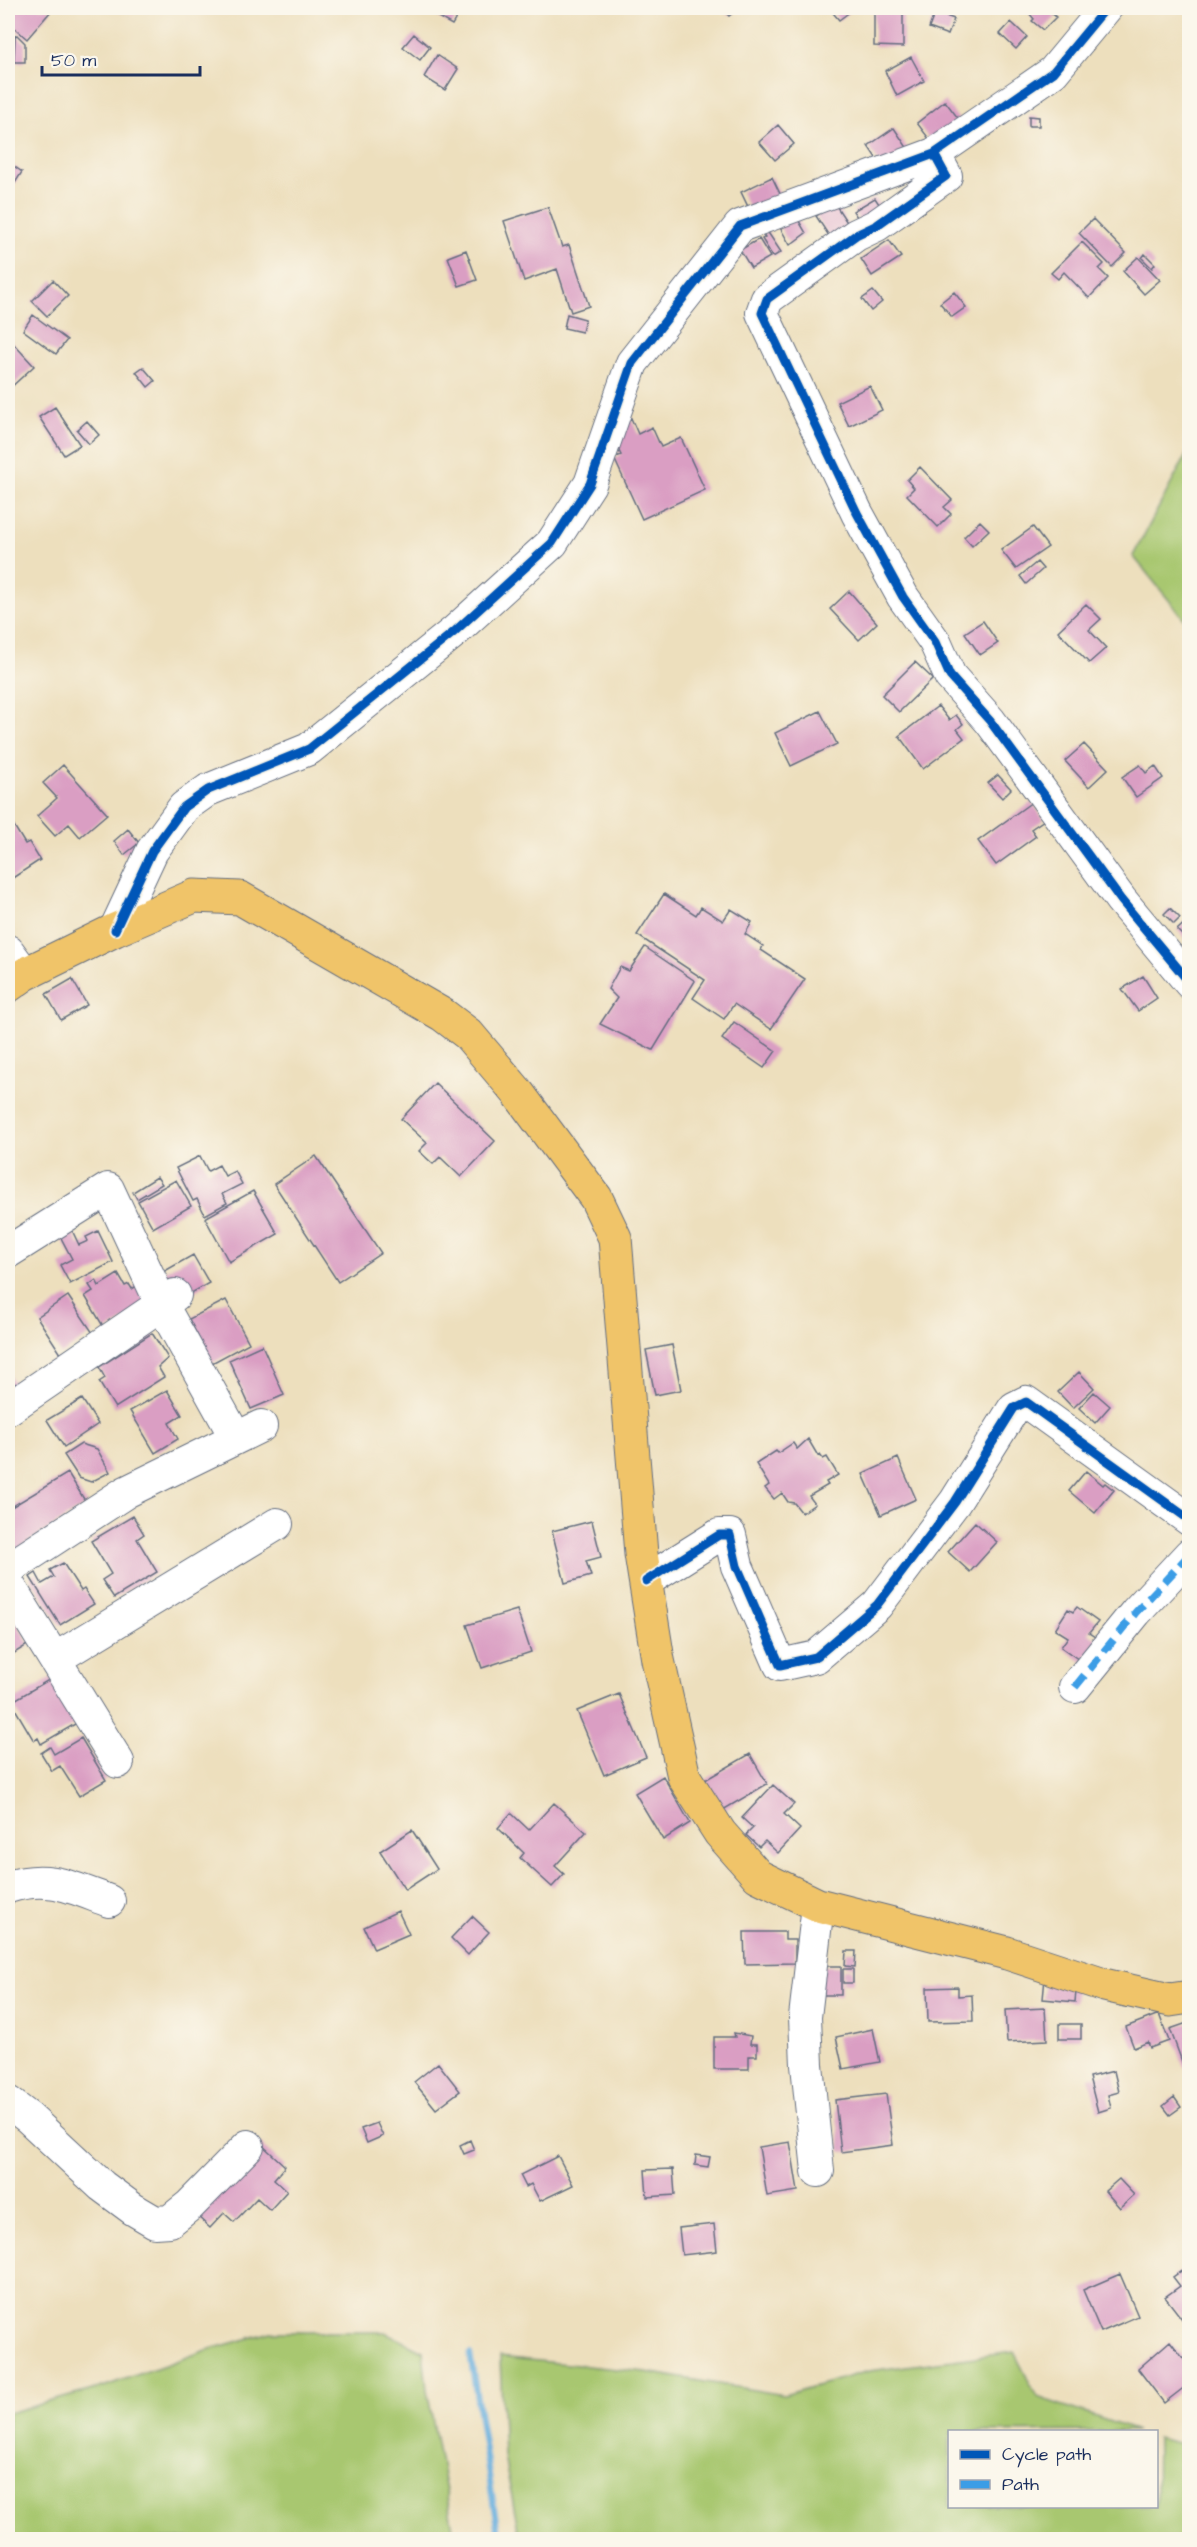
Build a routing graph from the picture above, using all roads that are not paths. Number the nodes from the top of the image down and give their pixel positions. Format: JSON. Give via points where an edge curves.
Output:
{"nodes":[{"id":1,"x":1106,"y":8,"type":"edge"},
{"id":2,"x":934,"y":154,"type":"junction"},
{"id":3,"x":115,"y":930,"type":"junction"},
{"id":4,"x":13,"y":970,"type":"edge"},
{"id":5,"x":1190,"y":983,"type":"edge"},
{"id":6,"x":8,"y":1252,"type":"edge"},
{"id":7,"x":169,"y":1300,"type":"junction"},
{"id":8,"x":8,"y":1409,"type":"edge"},
{"id":9,"x":1190,"y":1520,"type":"edge"},
{"id":10,"x":278,"y":1524,"type":"dead end"},
{"id":11,"x":1190,"y":1554,"type":"edge"},
{"id":12,"x":8,"y":1569,"type":"edge"},
{"id":13,"x":646,"y":1581,"type":"junction"},
{"id":14,"x":8,"y":1584,"type":"edge"},
{"id":15,"x":55,"y":1659,"type":"junction"},
{"id":16,"x":1075,"y":1687,"type":"dead end"},
{"id":17,"x":117,"y":1762,"type":"dead end"},
{"id":18,"x":8,"y":1887,"type":"edge"},
{"id":19,"x":109,"y":1901,"type":"dead end"},
{"id":20,"x":818,"y":1905,"type":"junction"},
{"id":21,"x":1190,"y":1997,"type":"edge"},
{"id":22,"x":8,"y":2102,"type":"edge"},
{"id":23,"x":248,"y":2146,"type":"dead end"},
{"id":24,"x":818,"y":2171,"type":"dead end"}],
"edges":[{"from":1,"to":2,"type":"street","via":[[1053,72]]},
{"from":2,"to":3,"type":"street","via":[[741,226],[632,363],[590,484],[552,543],[454,632],[309,749],[208,790],[184,807],[152,851]]},
{"from":2,"to":5,"type":"street","via":[[946,176],[767,298],[762,313],[857,513],[903,597],[935,642],[950,676],[990,722],[1121,900]]},
{"from":3,"to":4,"type":"main road"},
{"from":3,"to":13,"type":"main road","via":[[194,896],[240,898],[443,1015],[468,1034],[518,1093],[597,1198],[615,1238]]},
{"from":6,"to":7,"type":"street","via":[[108,1189]]},
{"from":7,"to":8,"type":"street"},
{"from":7,"to":12,"type":"street","via":[[248,1432],[126,1492]]},
{"from":9,"to":13,"type":"street","via":[[1026,1401],[1014,1408],[955,1502],[877,1605],[816,1657],[780,1665],[737,1566],[730,1535],[719,1535]]},
{"from":10,"to":15,"type":"street"},
{"from":11,"to":16,"type":"street"},
{"from":13,"to":20,"type":"main road","via":[[658,1660],[684,1777],[720,1833],[758,1876]]},
{"from":14,"to":15,"type":"street"},
{"from":15,"to":17,"type":"street"},
{"from":18,"to":19,"type":"street","via":[[50,1881]]},
{"from":20,"to":21,"type":"main road","via":[[1007,1953],[1104,1985],[1170,2000]]},
{"from":20,"to":24,"type":"street","via":[[805,2017]]},
{"from":22,"to":23,"type":"street","via":[[102,2186],[155,2222],[170,2221],[190,2205]]}]}
